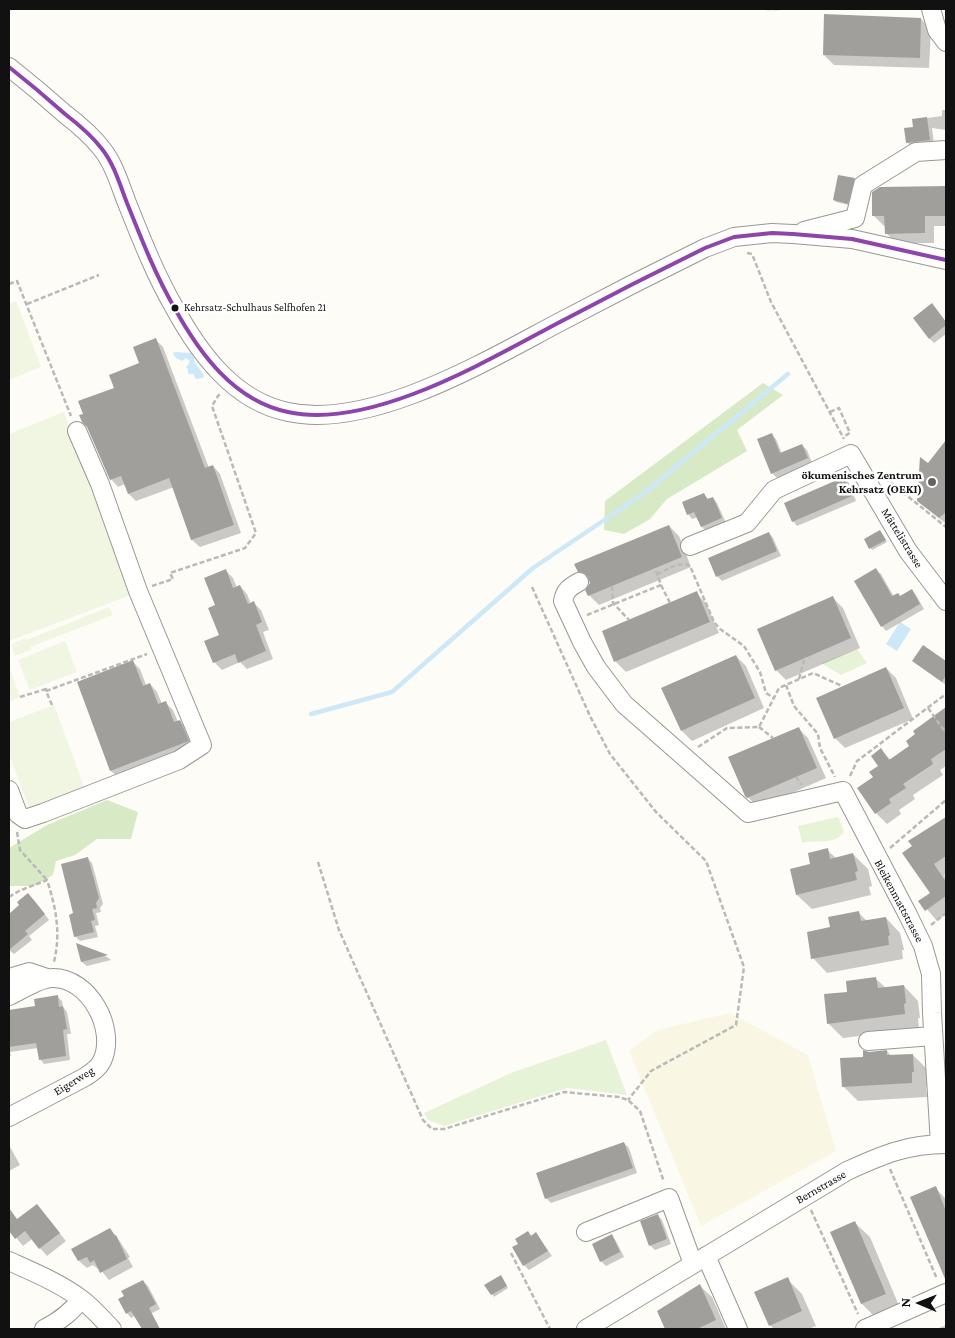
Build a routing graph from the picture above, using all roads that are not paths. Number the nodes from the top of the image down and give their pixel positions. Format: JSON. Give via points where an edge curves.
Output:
{"nodes":[{"id":1,"x":930,"y":9,"type":"edge"},
{"id":2,"x":946,"y":42,"type":"edge"},
{"id":3,"x":9,"y":67,"type":"edge"},
{"id":4,"x":946,"y":150,"type":"edge"},
{"id":5,"x":794,"y":234,"type":"junction"},
{"id":6,"x":946,"y":260,"type":"edge"},
{"id":7,"x":77,"y":431,"type":"road end"},
{"id":8,"x":690,"y":546,"type":"dead end"},
{"id":9,"x":579,"y":582,"type":"dead end"},
{"id":10,"x":946,"y":600,"type":"edge"},
{"id":11,"x":9,"y":790,"type":"edge"},
{"id":12,"x":9,"y":978,"type":"edge"},
{"id":13,"x":48,"y":978,"type":"junction"},
{"id":14,"x":9,"y":996,"type":"edge"},
{"id":15,"x":939,"y":1005,"type":"edge"},
{"id":16,"x":934,"y":1036,"type":"junction"},
{"id":17,"x":868,"y":1041,"type":"dead end"},
{"id":18,"x":9,"y":1117,"type":"edge"},
{"id":19,"x":943,"y":1144,"type":"edge"},
{"id":20,"x":586,"y":1232,"type":"dead end"},
{"id":21,"x":9,"y":1260,"type":"edge"},
{"id":22,"x":699,"y":1260,"type":"junction"},
{"id":23,"x":945,"y":1294,"type":"edge"},
{"id":24,"x":81,"y":1298,"type":"junction"},
{"id":25,"x":724,"y":1298,"type":"junction"},
{"id":26,"x":863,"y":1325,"type":"edge"},
{"id":27,"x":44,"y":1329,"type":"edge"},
{"id":28,"x":112,"y":1329,"type":"edge"},
{"id":29,"x":586,"y":1329,"type":"edge"},
{"id":30,"x":738,"y":1329,"type":"edge"},
{"id":31,"x":750,"y":1329,"type":"edge"}],
"edges":[{"from":1,"to":2,"type":"street","via":[[937,30]]},
{"from":3,"to":5,"type":"street","via":[[102,148],[174,308],[210,363],[235,387],[264,405],[286,412],[328,415],[387,403],[483,362],[705,248],[752,234]]},
{"from":4,"to":5,"type":"street","via":[[916,152],[863,185],[856,218]]},
{"from":5,"to":6,"type":"street","via":[[852,239]]},
{"from":7,"to":11,"type":"street","via":[[100,484],[138,591],[202,745],[179,760],[25,819],[18,814]]},
{"from":8,"to":10,"type":"street","name":"Mättelistrasse","via":[[747,523],[774,490],[851,454],[908,551]]},
{"from":9,"to":15,"type":"street","name":"Bleikenmattstrasse","via":[[567,589],[563,601],[596,667],[624,704],[748,814],[843,791],[877,859],[915,911]]},
{"from":12,"to":13,"type":"street","name":"Eigerweg","via":[[29,972]]},
{"from":13,"to":14,"type":"street"},
{"from":13,"to":18,"type":"street","name":"Eigerweg","via":[[66,980],[78,986],[91,1000],[105,1029],[104,1053],[95,1070],[85,1077]]},
{"from":15,"to":16,"type":"street","name":"Bleikenmattstrasse"},
{"from":16,"to":17,"type":"street"},
{"from":16,"to":19,"type":"street","name":"Bleikenmattstrasse"},
{"from":19,"to":22,"type":"street","name":"Bernstrasse","via":[[884,1154],[848,1171]]},
{"from":20,"to":22,"type":"street","via":[[669,1198]]},
{"from":21,"to":24,"type":"street"},
{"from":22,"to":25,"type":"street"},
{"from":22,"to":29,"type":"street","name":"Bernstrasse"},
{"from":23,"to":26,"type":"street"},
{"from":24,"to":27,"type":"street","via":[[64,1318]]},
{"from":24,"to":28,"type":"street"},
{"from":25,"to":30,"type":"street"},
{"from":25,"to":31,"type":"street","via":[[736,1299]]}]}
